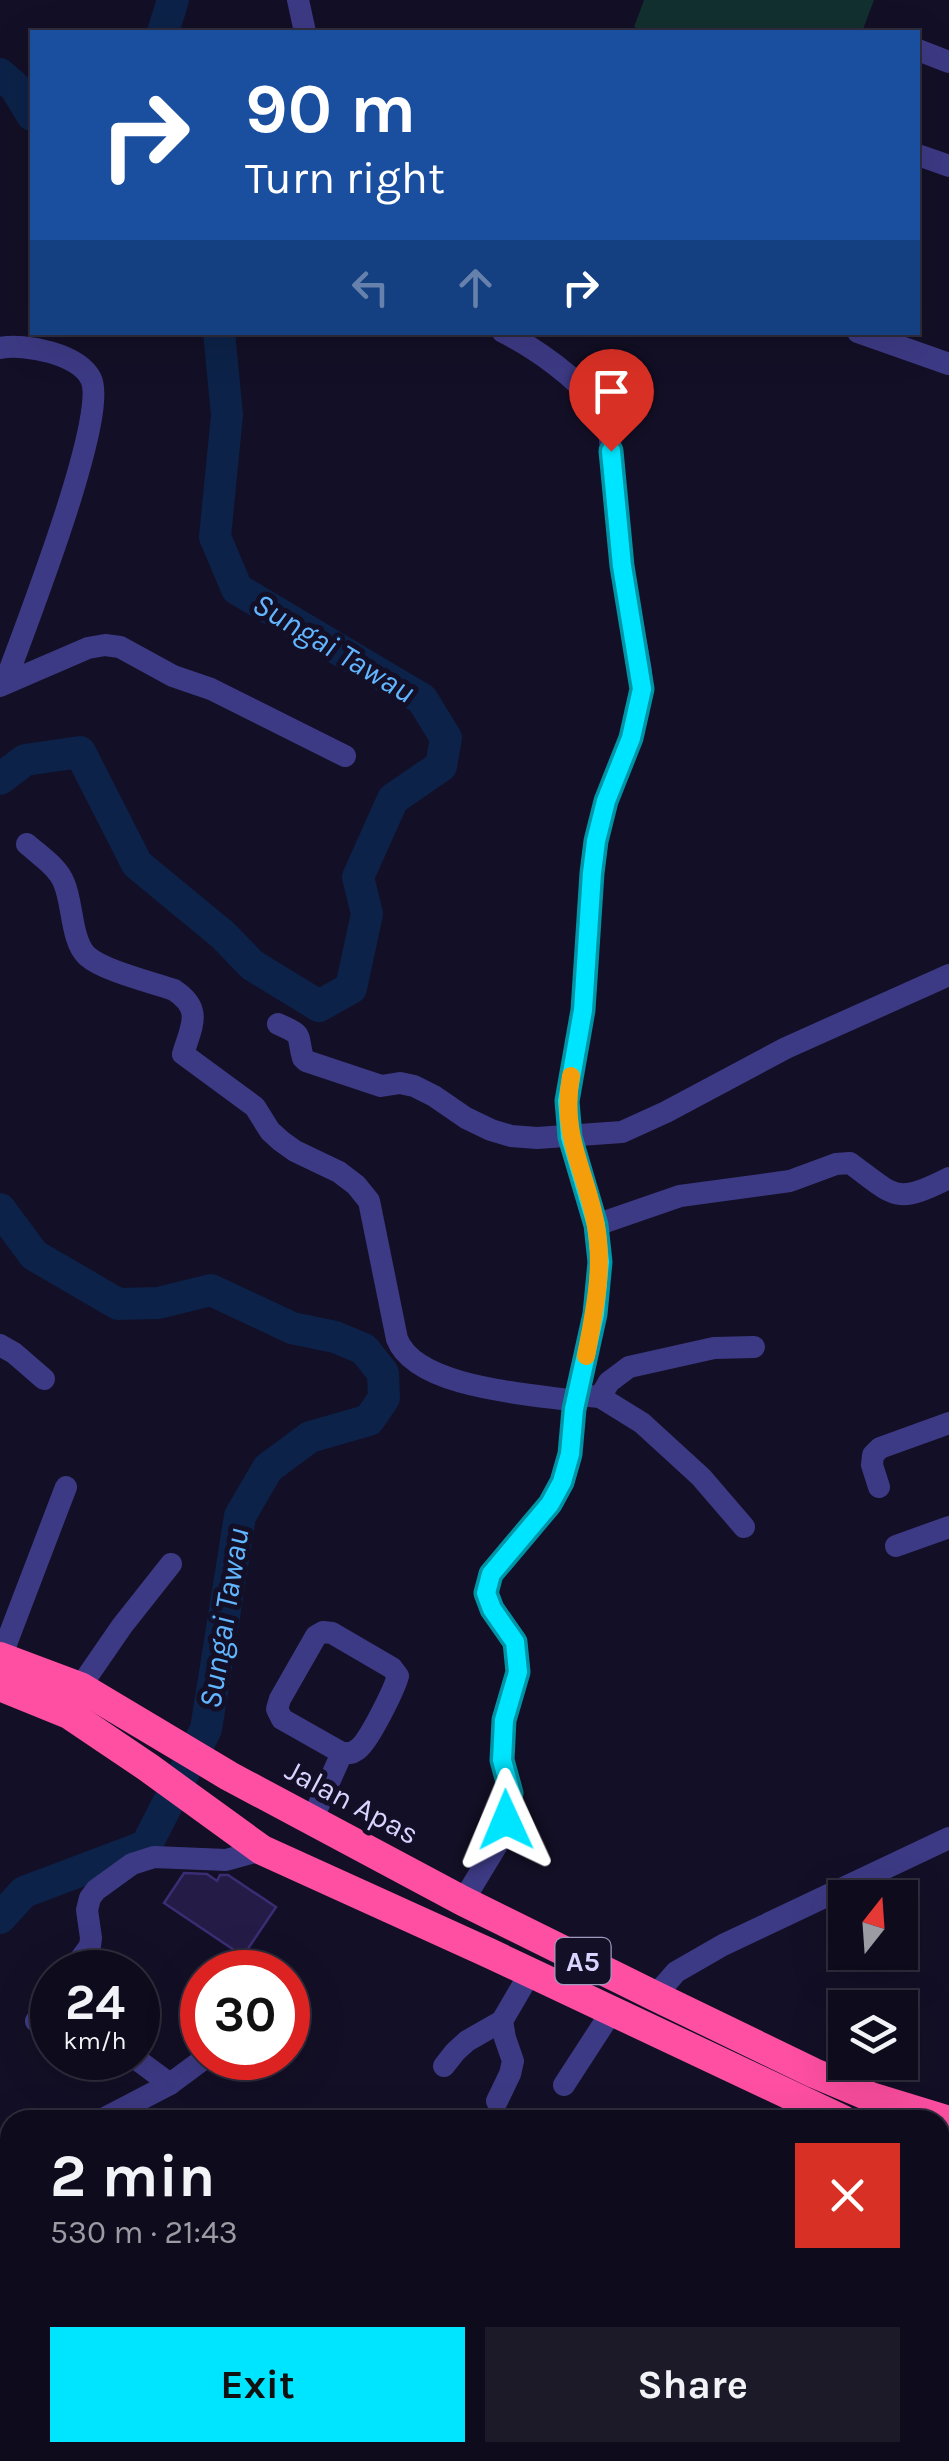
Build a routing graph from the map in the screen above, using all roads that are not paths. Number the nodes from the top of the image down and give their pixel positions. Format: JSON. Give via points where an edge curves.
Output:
{"nodes":[{"id":1,"x":298,"y":0,"type":"edge"},
{"id":2,"x":305,"y":30,"type":"edge"},
{"id":3,"x":920,"y":51,"type":"edge"},
{"id":4,"x":949,"y":62,"type":"edge"},
{"id":5,"x":920,"y":156,"type":"edge"},
{"id":6,"x":949,"y":166,"type":"edge"},
{"id":7,"x":509,"y":335,"type":"edge"},
{"id":8,"x":867,"y":335,"type":"edge"},
{"id":9,"x":0,"y":348,"type":"edge"},
{"id":10,"x":949,"y":364,"type":"edge"},
{"id":11,"x":2,"y":685,"type":"edge"},
{"id":12,"x":345,"y":756,"type":"dead end"},
{"id":13,"x":27,"y":844,"type":"dead end"},
{"id":14,"x":949,"y":975,"type":"edge"},
{"id":15,"x":278,"y":1024,"type":"dead end"},
{"id":16,"x":570,"y":1137,"type":"junction"},
{"id":17,"x":949,"y":1178,"type":"edge"},
{"id":18,"x":596,"y":1225,"type":"junction"},
{"id":19,"x":0,"y":1345,"type":"edge"},
{"id":20,"x":754,"y":1348,"type":"dead end"},
{"id":21,"x":44,"y":1380,"type":"dead end"},
{"id":22,"x":584,"y":1398,"type":"junction"},
{"id":23,"x":949,"y":1423,"type":"edge"},
{"id":24,"x":66,"y":1487,"type":"dead end"},
{"id":25,"x":879,"y":1487,"type":"dead end"},
{"id":26,"x":949,"y":1527,"type":"edge"},
{"id":27,"x":744,"y":1528,"type":"dead end"},
{"id":28,"x":896,"y":1546,"type":"dead end"},
{"id":29,"x":170,"y":1564,"type":"dead end"},
{"id":30,"x":0,"y":1657,"type":"edge"},
{"id":31,"x":0,"y":1686,"type":"edge"},
{"id":32,"x":80,"y":1687,"type":"junction"},
{"id":33,"x":342,"y":1752,"type":"junction"},
{"id":34,"x":312,"y":1820,"type":"junction"},
{"id":35,"x":949,"y":1838,"type":"edge"},
{"id":36,"x":262,"y":1850,"type":"junction"},
{"id":37,"x":462,"y":1902,"type":"junction"},
{"id":38,"x":379,"y":1903,"type":"junction"},
{"id":39,"x":87,"y":1950,"type":"edge"},
{"id":40,"x":530,"y":1973,"type":"junction"},
{"id":41,"x":654,"y":1996,"type":"junction"},
{"id":42,"x":612,"y":2011,"type":"junction"},
{"id":43,"x":502,"y":2021,"type":"junction"},
{"id":44,"x":444,"y":2066,"type":"dead end"},
{"id":45,"x":160,"y":2077,"type":"edge"},
{"id":46,"x":180,"y":2077,"type":"edge"},
{"id":47,"x":170,"y":2084,"type":"junction"},
{"id":48,"x":564,"y":2085,"type":"dead end"},
{"id":49,"x":497,"y":2101,"type":"dead end"},
{"id":50,"x":121,"y":2110,"type":"edge"},
{"id":51,"x":822,"y":2110,"type":"edge"},
{"id":52,"x":913,"y":2110,"type":"edge"}],
"edges":[{"from":1,"to":2,"type":"street"},
{"from":3,"to":4,"type":"street"},
{"from":5,"to":6,"type":"street"},
{"from":7,"to":16,"type":"street","via":[[570,378],[606,423],[641,671],[640,707],[596,841],[583,1010],[567,1101]]},
{"from":8,"to":10,"type":"street"},
{"from":9,"to":11,"type":"street","via":[[60,356],[91,378],[94,391],[72,497]]},
{"from":11,"to":12,"type":"street","via":[[88,648],[120,647]]},
{"from":13,"to":22,"type":"street","via":[[60,874],[88,957],[184,996],[194,1013],[183,1054],[255,1107],[281,1142],[339,1172],[369,1201],[401,1350],[422,1368],[458,1382]]},
{"from":14,"to":16,"type":"street","via":[[622,1132]]},
{"from":15,"to":16,"type":"street","via":[[297,1032],[306,1061],[380,1086],[414,1086],[501,1133]]},
{"from":16,"to":18,"type":"street"},
{"from":17,"to":18,"type":"street","via":[[904,1196],[850,1163],[836,1164],[790,1181],[680,1196]]},
{"from":18,"to":22,"type":"street","via":[[600,1262]]},
{"from":19,"to":21,"type":"street"},
{"from":20,"to":22,"type":"street","via":[[714,1348],[629,1367]]},
{"from":22,"to":27,"type":"street","via":[[642,1422]]},
{"from":22,"to":37,"type":"street","via":[[562,1482],[491,1574],[486,1593],[517,1657],[502,1760],[511,1793],[500,1840]]},
{"from":23,"to":25,"type":"street","via":[[880,1448],[872,1466]]},
{"from":24,"to":30,"type":"street"},
{"from":26,"to":28,"type":"street"},
{"from":29,"to":32,"type":"street"},
{"from":30,"to":32,"type":"highway","name":"Jalan Apas","number":"A5"},
{"from":31,"to":36,"type":"highway","number":"A5","via":[[68,1714]]},
{"from":32,"to":34,"type":"highway","name":"Jalan Apas","number":"A5"},
{"from":33,"to":33,"type":"street","via":[[277,1709],[322,1632],[398,1676],[362,1746]]},
{"from":33,"to":34,"type":"street"},
{"from":34,"to":37,"type":"highway","name":"Jalan Apas","number":"A5"},
{"from":34,"to":38,"type":"highway","via":[[315,1852],[376,1893]]},
{"from":35,"to":41,"type":"street","via":[[723,1945],[676,1972]]},
{"from":36,"to":38,"type":"highway","number":"A5"},
{"from":36,"to":39,"type":"street","via":[[226,1860],[154,1857],[132,1864],[90,1898]]},
{"from":37,"to":41,"type":"highway","name":"Jalan Apas","number":"A5"},
{"from":38,"to":40,"type":"highway","number":"A5"},
{"from":40,"to":42,"type":"highway","number":"A5"},
{"from":40,"to":43,"type":"street"},
{"from":41,"to":52,"type":"highway","name":"Jalan Apas","number":"A5","via":[[814,2073]]},
{"from":42,"to":48,"type":"street"},
{"from":42,"to":51,"type":"highway","number":"A5"},
{"from":43,"to":44,"type":"street","via":[[467,2041]]},
{"from":43,"to":49,"type":"street","via":[[512,2061]]},
{"from":45,"to":47,"type":"street"},
{"from":46,"to":47,"type":"street"},
{"from":47,"to":50,"type":"street"}]}
